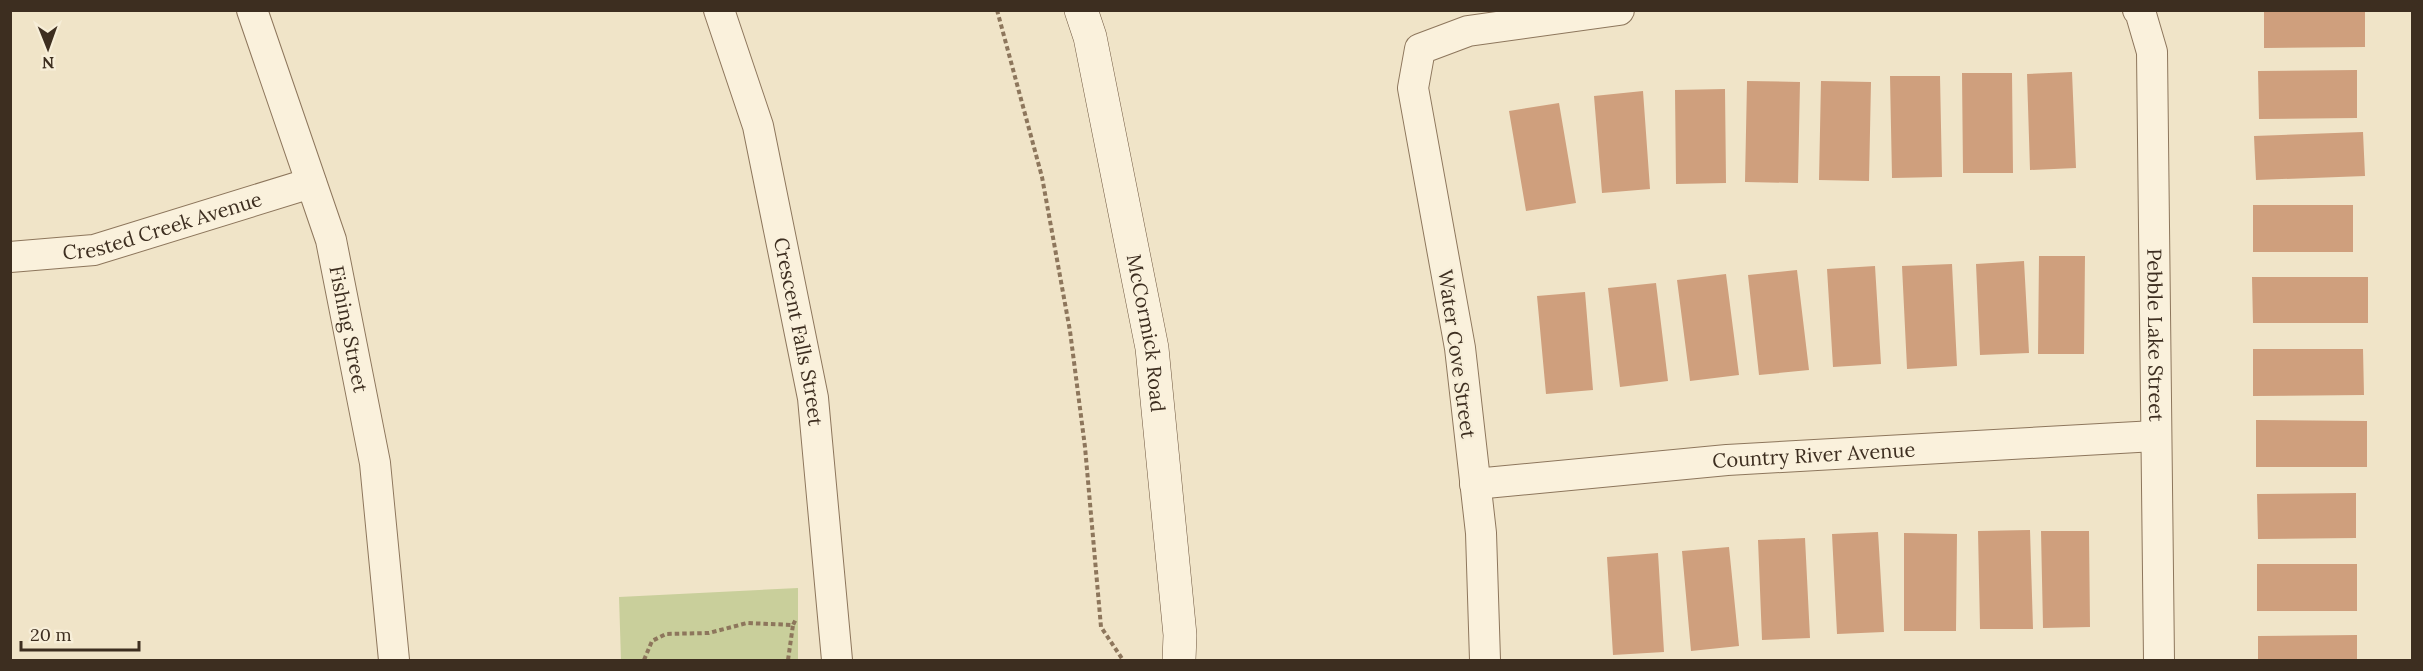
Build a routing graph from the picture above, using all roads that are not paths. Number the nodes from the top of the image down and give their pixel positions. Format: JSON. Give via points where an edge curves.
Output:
{"nodes":[{"id":1,"x":252,"y":10,"type":"edge"},
{"id":2,"x":719,"y":10,"type":"edge"},
{"id":3,"x":1081,"y":10,"type":"edge"},
{"id":4,"x":1619,"y":10,"type":"edge"},
{"id":5,"x":2139,"y":11,"type":"edge"},
{"id":6,"x":311,"y":183,"type":"junction"},
{"id":7,"x":10,"y":257,"type":"edge"},
{"id":8,"x":2155,"y":436,"type":"junction"},
{"id":9,"x":1475,"y":484,"type":"junction"},
{"id":10,"x":394,"y":660,"type":"edge"},
{"id":11,"x":837,"y":660,"type":"edge"},
{"id":12,"x":1179,"y":660,"type":"edge"},
{"id":13,"x":1485,"y":660,"type":"edge"},
{"id":14,"x":2159,"y":660,"type":"edge"}],
"edges":[{"from":1,"to":6,"type":"street","name":"Fishing Street"},
{"from":2,"to":11,"type":"street","name":"Crescent Falls Street","via":[[758,126],[813,398]]},
{"from":3,"to":12,"type":"street","name":"McCormick Road","via":[[1090,37],[1152,348],[1180,635]]},
{"from":4,"to":9,"type":"street","name":"Water Cove Street","via":[[1468,31],[1420,50],[1413,88],[1460,348]]},
{"from":5,"to":8,"type":"street","name":"Pebble Lake Street","via":[[2152,52]]},
{"from":6,"to":7,"type":"street","name":"Crested Creek Avenue","via":[[94,250]]},
{"from":6,"to":10,"type":"street","name":"Fishing Street","via":[[331,240],[375,463]]},
{"from":8,"to":9,"type":"street","name":"Country River Avenue","via":[[1727,460]]},
{"from":8,"to":14,"type":"street","name":"Pebble Lake Street"},
{"from":9,"to":13,"type":"street","name":"Water Cove Street","via":[[1481,533]]}]}
